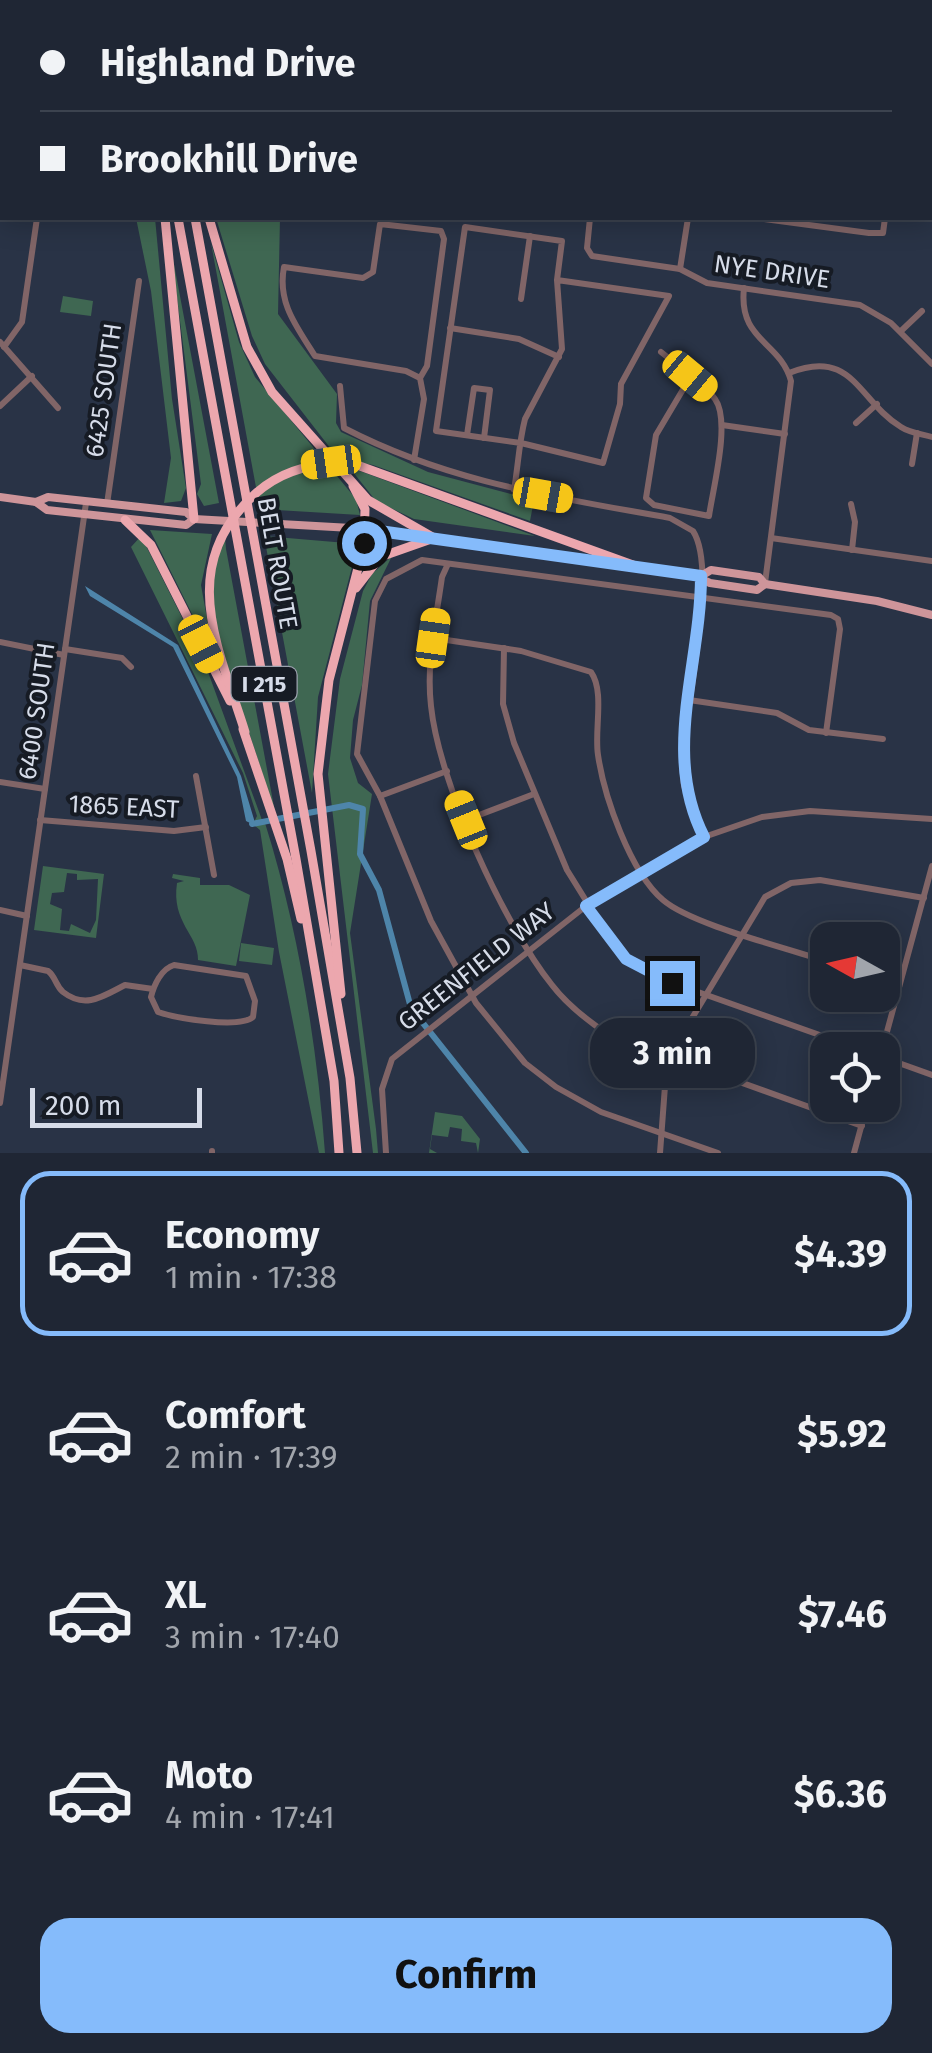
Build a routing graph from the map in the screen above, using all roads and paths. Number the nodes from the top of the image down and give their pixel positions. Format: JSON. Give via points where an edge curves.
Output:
{"nodes":[{"id":1,"x":36,"y":220,"type":"edge"},
{"id":2,"x":165,"y":220,"type":"edge"},
{"id":3,"x":178,"y":220,"type":"edge"},
{"id":4,"x":195,"y":220,"type":"edge"},
{"id":5,"x":210,"y":220,"type":"edge"},
{"id":6,"x":590,"y":220,"type":"edge"},
{"id":7,"x":688,"y":220,"type":"edge"},
{"id":8,"x":885,"y":220,"type":"edge"},
{"id":9,"x":812,"y":221,"type":"edge"},
{"id":10,"x":530,"y":236,"type":"junction"},
{"id":11,"x":680,"y":269,"type":"junction"},
{"id":12,"x":557,"y":280,"type":"junction"},
{"id":13,"x":139,"y":281,"type":"dead end"},
{"id":14,"x":744,"y":288,"type":"junction"},
{"id":15,"x":522,"y":299,"type":"dead end"},
{"id":16,"x":922,"y":311,"type":"dead end"},
{"id":17,"x":450,"y":328,"type":"junction"},
{"id":18,"x":901,"y":332,"type":"junction"},
{"id":19,"x":2,"y":344,"type":"edge"},
{"id":20,"x":661,"y":352,"type":"dead end"},
{"id":21,"x":560,"y":357,"type":"junction"},
{"id":22,"x":932,"y":364,"type":"edge"},
{"id":23,"x":789,"y":373,"type":"junction"},
{"id":24,"x":32,"y":376,"type":"junction"},
{"id":25,"x":690,"y":376,"type":"junction"},
{"id":26,"x":420,"y":378,"type":"junction"},
{"id":27,"x":340,"y":386,"type":"dead end"},
{"id":28,"x":877,"y":404,"type":"junction"},
{"id":29,"x":0,"y":406,"type":"edge"},
{"id":30,"x":58,"y":408,"type":"dead end"},
{"id":31,"x":856,"y":424,"type":"dead end"},
{"id":32,"x":722,"y":425,"type":"junction"},
{"id":33,"x":918,"y":433,"type":"junction"},
{"id":34,"x":786,"y":434,"type":"junction"},
{"id":35,"x":467,"y":436,"type":"junction"},
{"id":36,"x":932,"y":437,"type":"edge"},
{"id":37,"x":484,"y":438,"type":"junction"},
{"id":38,"x":521,"y":443,"type":"junction"},
{"id":39,"x":414,"y":460,"type":"junction"},
{"id":40,"x":912,"y":464,"type":"dead end"},
{"id":41,"x":353,"y":486,"type":"junction"},
{"id":42,"x":514,"y":490,"type":"junction"},
{"id":43,"x":0,"y":497,"type":"edge"},
{"id":44,"x":36,"y":502,"type":"junction"},
{"id":45,"x":86,"y":503,"type":"junction"},
{"id":46,"x":851,"y":504,"type":"dead end"},
{"id":47,"x":107,"y":505,"type":"junction"},
{"id":48,"x":84,"y":516,"type":"junction"},
{"id":49,"x":200,"y":519,"type":"junction"},
{"id":50,"x":124,"y":520,"type":"junction"},
{"id":51,"x":365,"y":529,"type":"junction"},
{"id":52,"x":434,"y":538,"type":"junction"},
{"id":53,"x":771,"y":538,"type":"junction"},
{"id":54,"x":852,"y":550,"type":"junction"},
{"id":55,"x":932,"y":560,"type":"edge"},
{"id":56,"x":448,"y":566,"type":"junction"},
{"id":57,"x":634,"y":566,"type":"junction"},
{"id":58,"x":701,"y":576,"type":"junction"},
{"id":59,"x":765,"y":584,"type":"junction"},
{"id":60,"x":352,"y":594,"type":"junction"},
{"id":61,"x":701,"y":597,"type":"junction"},
{"id":62,"x":932,"y":615,"type":"edge"},
{"id":63,"x":433,"y":638,"type":"junction"},
{"id":64,"x":0,"y":642,"type":"edge"},
{"id":65,"x":504,"y":648,"type":"junction"},
{"id":66,"x":64,"y":652,"type":"junction"},
{"id":67,"x":131,"y":667,"type":"dead end"},
{"id":68,"x":688,"y":700,"type":"junction"},
{"id":69,"x":245,"y":732,"type":"junction"},
{"id":70,"x":826,"y":733,"type":"junction"},
{"id":71,"x":883,"y":739,"type":"dead end"},
{"id":72,"x":446,"y":771,"type":"junction"},
{"id":73,"x":196,"y":776,"type":"dead end"},
{"id":74,"x":0,"y":782,"type":"edge"},
{"id":75,"x":45,"y":789,"type":"junction"},
{"id":76,"x":534,"y":794,"type":"junction"},
{"id":77,"x":380,"y":796,"type":"junction"},
{"id":78,"x":932,"y":819,"type":"edge"},
{"id":79,"x":40,"y":820,"type":"junction"},
{"id":80,"x":466,"y":820,"type":"junction"},
{"id":81,"x":206,"y":827,"type":"junction"},
{"id":82,"x":704,"y":837,"type":"junction"},
{"id":83,"x":932,"y":866,"type":"edge"},
{"id":84,"x":643,"y":871,"type":"junction"},
{"id":85,"x":214,"y":876,"type":"dead end"},
{"id":86,"x":924,"y":898,"type":"junction"},
{"id":87,"x":586,"y":906,"type":"junction"},
{"id":88,"x":0,"y":910,"type":"edge"},
{"id":89,"x":27,"y":916,"type":"junction"},
{"id":90,"x":742,"y":932,"type":"junction"},
{"id":91,"x":529,"y":950,"type":"junction"},
{"id":92,"x":810,"y":956,"type":"edge"},
{"id":93,"x":20,"y":965,"type":"junction"},
{"id":94,"x":900,"y":983,"type":"edge"},
{"id":95,"x":153,"y":990,"type":"junction"},
{"id":96,"x":472,"y":995,"type":"junction"},
{"id":97,"x":704,"y":995,"type":"junction"},
{"id":98,"x":323,"y":1019,"type":"junction"},
{"id":99,"x":810,"y":1032,"type":"edge"},
{"id":100,"x":670,"y":1059,"type":"junction"},
{"id":101,"x":3,"y":1061,"type":"edge"},
{"id":102,"x":900,"y":1062,"type":"edge"},
{"id":103,"x":932,"y":1075,"type":"edge"},
{"id":104,"x":350,"y":1078,"type":"junction"},
{"id":105,"x":0,"y":1103,"type":"edge"},
{"id":106,"x":863,"y":1122,"type":"edge"},
{"id":107,"x":862,"y":1126,"type":"junction"},
{"id":108,"x":662,"y":1133,"type":"junction"},
{"id":109,"x":340,"y":1153,"type":"edge"},
{"id":110,"x":357,"y":1153,"type":"edge"},
{"id":111,"x":386,"y":1153,"type":"edge"},
{"id":112,"x":660,"y":1153,"type":"edge"},
{"id":113,"x":718,"y":1153,"type":"edge"},
{"id":114,"x":854,"y":1153,"type":"edge"}],
"edges":[{"from":1,"to":19,"type":"street","via":[[22,322]]},
{"from":2,"to":49,"type":"highway"},
{"from":3,"to":98,"type":"highway","name":"BELT ROUTE","number":"I 215"},
{"from":4,"to":104,"type":"highway","name":"BELT ROUTE","number":"I 215"},
{"from":5,"to":41,"type":"highway","via":[[247,346],[272,392]]},
{"from":6,"to":11,"type":"street","name":"NYE DRIVE","via":[[589,253]]},
{"from":7,"to":11,"type":"street"},
{"from":8,"to":9,"type":"street","via":[[883,233]]},
{"from":10,"to":12,"type":"street","via":[[562,241]]},
{"from":10,"to":15,"type":"street"},
{"from":10,"to":17,"type":"street","via":[[465,227]]},
{"from":11,"to":14,"type":"street","name":"NYE DRIVE","via":[[698,281]]},
{"from":12,"to":21,"type":"street"},
{"from":12,"to":38,"type":"street","via":[[669,296],[621,384],[603,462]]},
{"from":13,"to":47,"type":"street","name":"6425 SOUTH"},
{"from":14,"to":18,"type":"street","name":"NYE DRIVE","via":[[860,304]]},
{"from":14,"to":23,"type":"street","via":[[752,332]]},
{"from":16,"to":18,"type":"street"},
{"from":17,"to":21,"type":"street","via":[[519,339]]},
{"from":17,"to":35,"type":"street","via":[[436,431]]},
{"from":18,"to":22,"type":"street","name":"NYE DRIVE"},
{"from":19,"to":24,"type":"street"},
{"from":20,"to":25,"type":"street"},
{"from":21,"to":38,"type":"street","via":[[528,410]]},
{"from":23,"to":28,"type":"street","via":[[836,369]]},
{"from":23,"to":34,"type":"street"},
{"from":24,"to":29,"type":"street"},
{"from":24,"to":30,"type":"street"},
{"from":25,"to":32,"type":"street","via":[[714,397]]},
{"from":25,"to":32,"type":"street","via":[[656,435],[647,502],[709,516]]},
{"from":26,"to":26,"type":"street","via":[[315,356],[287,311],[284,267],[363,278],[373,272],[380,224],[440,231]]},
{"from":26,"to":39,"type":"street","via":[[424,400]]},
{"from":27,"to":39,"type":"street","via":[[342,424]]},
{"from":28,"to":31,"type":"street"},
{"from":28,"to":33,"type":"street"},
{"from":32,"to":34,"type":"street"},
{"from":33,"to":36,"type":"street"},
{"from":33,"to":40,"type":"street"},
{"from":34,"to":53,"type":"street"},
{"from":35,"to":37,"type":"street"},
{"from":35,"to":37,"type":"street","via":[[474,388],[490,390]]},
{"from":37,"to":38,"type":"street"},
{"from":38,"to":42,"type":"street"},
{"from":39,"to":42,"type":"street"},
{"from":41,"to":51,"type":"highway","via":[[366,509]]},
{"from":41,"to":52,"type":"highway"},
{"from":42,"to":58,"type":"street","via":[[681,521],[700,543]]},
{"from":43,"to":44,"type":"main road"},
{"from":44,"to":45,"type":"main road"},
{"from":44,"to":48,"type":"main road"},
{"from":45,"to":47,"type":"main road"},
{"from":45,"to":48,"type":"street","name":"6400 SOUTH"},
{"from":46,"to":54,"type":"street"},
{"from":47,"to":49,"type":"main road"},
{"from":48,"to":50,"type":"main road"},
{"from":48,"to":66,"type":"street","name":"6400 SOUTH"},
{"from":49,"to":50,"type":"main road","via":[[186,525]]},
{"from":49,"to":51,"type":"main road"},
{"from":50,"to":69,"type":"highway","via":[[152,545]]},
{"from":51,"to":52,"type":"main road"},
{"from":51,"to":60,"type":"highway"},
{"from":52,"to":57,"type":"main road"},
{"from":52,"to":60,"type":"highway","via":[[380,557]]},
{"from":53,"to":54,"type":"street"},
{"from":53,"to":59,"type":"street"},
{"from":54,"to":55,"type":"street"},
{"from":56,"to":61,"type":"street"},
{"from":56,"to":63,"type":"street"},
{"from":56,"to":77,"type":"street","via":[[412,562],[386,580],[375,600],[356,741]]},
{"from":57,"to":58,"type":"main road"},
{"from":57,"to":69,"type":"highway","via":[[376,470],[331,462],[308,466],[260,490],[226,526],[210,567],[210,619]]},
{"from":58,"to":59,"type":"main road","via":[[711,570],[759,577]]},
{"from":58,"to":61,"type":"street"},
{"from":59,"to":62,"type":"main road"},
{"from":60,"to":104,"type":"highway","via":[[329,680],[318,774]]},
{"from":61,"to":68,"type":"street"},
{"from":61,"to":70,"type":"street","via":[[838,619]]},
{"from":63,"to":65,"type":"street"},
{"from":63,"to":72,"type":"street","via":[[430,703]]},
{"from":64,"to":66,"type":"street"},
{"from":65,"to":76,"type":"street","via":[[505,714]]},
{"from":65,"to":84,"type":"street","via":[[582,667],[594,676],[602,778]]},
{"from":66,"to":67,"type":"street","via":[[122,658]]},
{"from":66,"to":75,"type":"street","name":"6400 SOUTH"},
{"from":68,"to":70,"type":"street","via":[[777,713]]},
{"from":68,"to":82,"type":"street","via":[[684,786]]},
{"from":69,"to":98,"type":"highway","via":[[287,859]]},
{"from":70,"to":71,"type":"street"},
{"from":72,"to":77,"type":"street"},
{"from":72,"to":80,"type":"street"},
{"from":73,"to":81,"type":"street"},
{"from":74,"to":75,"type":"street"},
{"from":75,"to":79,"type":"street","name":"6400 SOUTH"},
{"from":76,"to":80,"type":"street"},
{"from":76,"to":87,"type":"street"},
{"from":77,"to":96,"type":"street","via":[[431,921]]},
{"from":78,"to":82,"type":"street","name":"GREENFIELD WAY","via":[[810,811]]},
{"from":79,"to":81,"type":"street","name":"1865 EAST","via":[[174,831]]},
{"from":79,"to":89,"type":"street","name":"6400 SOUTH"},
{"from":80,"to":91,"type":"street"},
{"from":81,"to":85,"type":"street"},
{"from":82,"to":84,"type":"street","name":"GREENFIELD WAY"},
{"from":83,"to":86,"type":"street"},
{"from":84,"to":87,"type":"street","name":"GREENFIELD WAY"},
{"from":84,"to":90,"type":"street","via":[[674,907]]},
{"from":86,"to":90,"type":"street","via":[[805,880],[765,898]]},
{"from":86,"to":94,"type":"street"},
{"from":87,"to":91,"type":"street","name":"GREENFIELD WAY"},
{"from":87,"to":97,"type":"street","via":[[626,959]]},
{"from":88,"to":89,"type":"street"},
{"from":89,"to":93,"type":"street","name":"6400 SOUTH"},
{"from":90,"to":92,"type":"street"},
{"from":90,"to":97,"type":"street"},
{"from":91,"to":96,"type":"street","name":"GREENFIELD WAY"},
{"from":91,"to":100,"type":"street","via":[[586,1020]]},
{"from":93,"to":95,"type":"street","via":[[50,972],[63,992],[89,1000],[104,1000],[125,984]]},
{"from":93,"to":101,"type":"street","name":"6400 SOUTH"},
{"from":95,"to":95,"type":"street","via":[[153,1006],[162,1014],[220,1022],[250,1020],[255,1009],[252,986],[240,974],[174,965]]},
{"from":96,"to":108,"type":"street","via":[[496,1031],[556,1087],[601,1112]]},
{"from":96,"to":111,"type":"street","name":"GREENFIELD WAY","via":[[387,1067]]},
{"from":97,"to":99,"type":"street"},
{"from":97,"to":100,"type":"street"},
{"from":98,"to":109,"type":"highway","name":"BELT ROUTE","number":"I 215"},
{"from":100,"to":107,"type":"street"},
{"from":100,"to":108,"type":"street"},
{"from":101,"to":105,"type":"street","name":"6400 SOUTH"},
{"from":102,"to":103,"type":"street"},
{"from":104,"to":110,"type":"highway","name":"BELT ROUTE","number":"I 215"},
{"from":106,"to":107,"type":"street"},
{"from":107,"to":114,"type":"street"},
{"from":108,"to":112,"type":"street"},
{"from":108,"to":113,"type":"street"}]}
